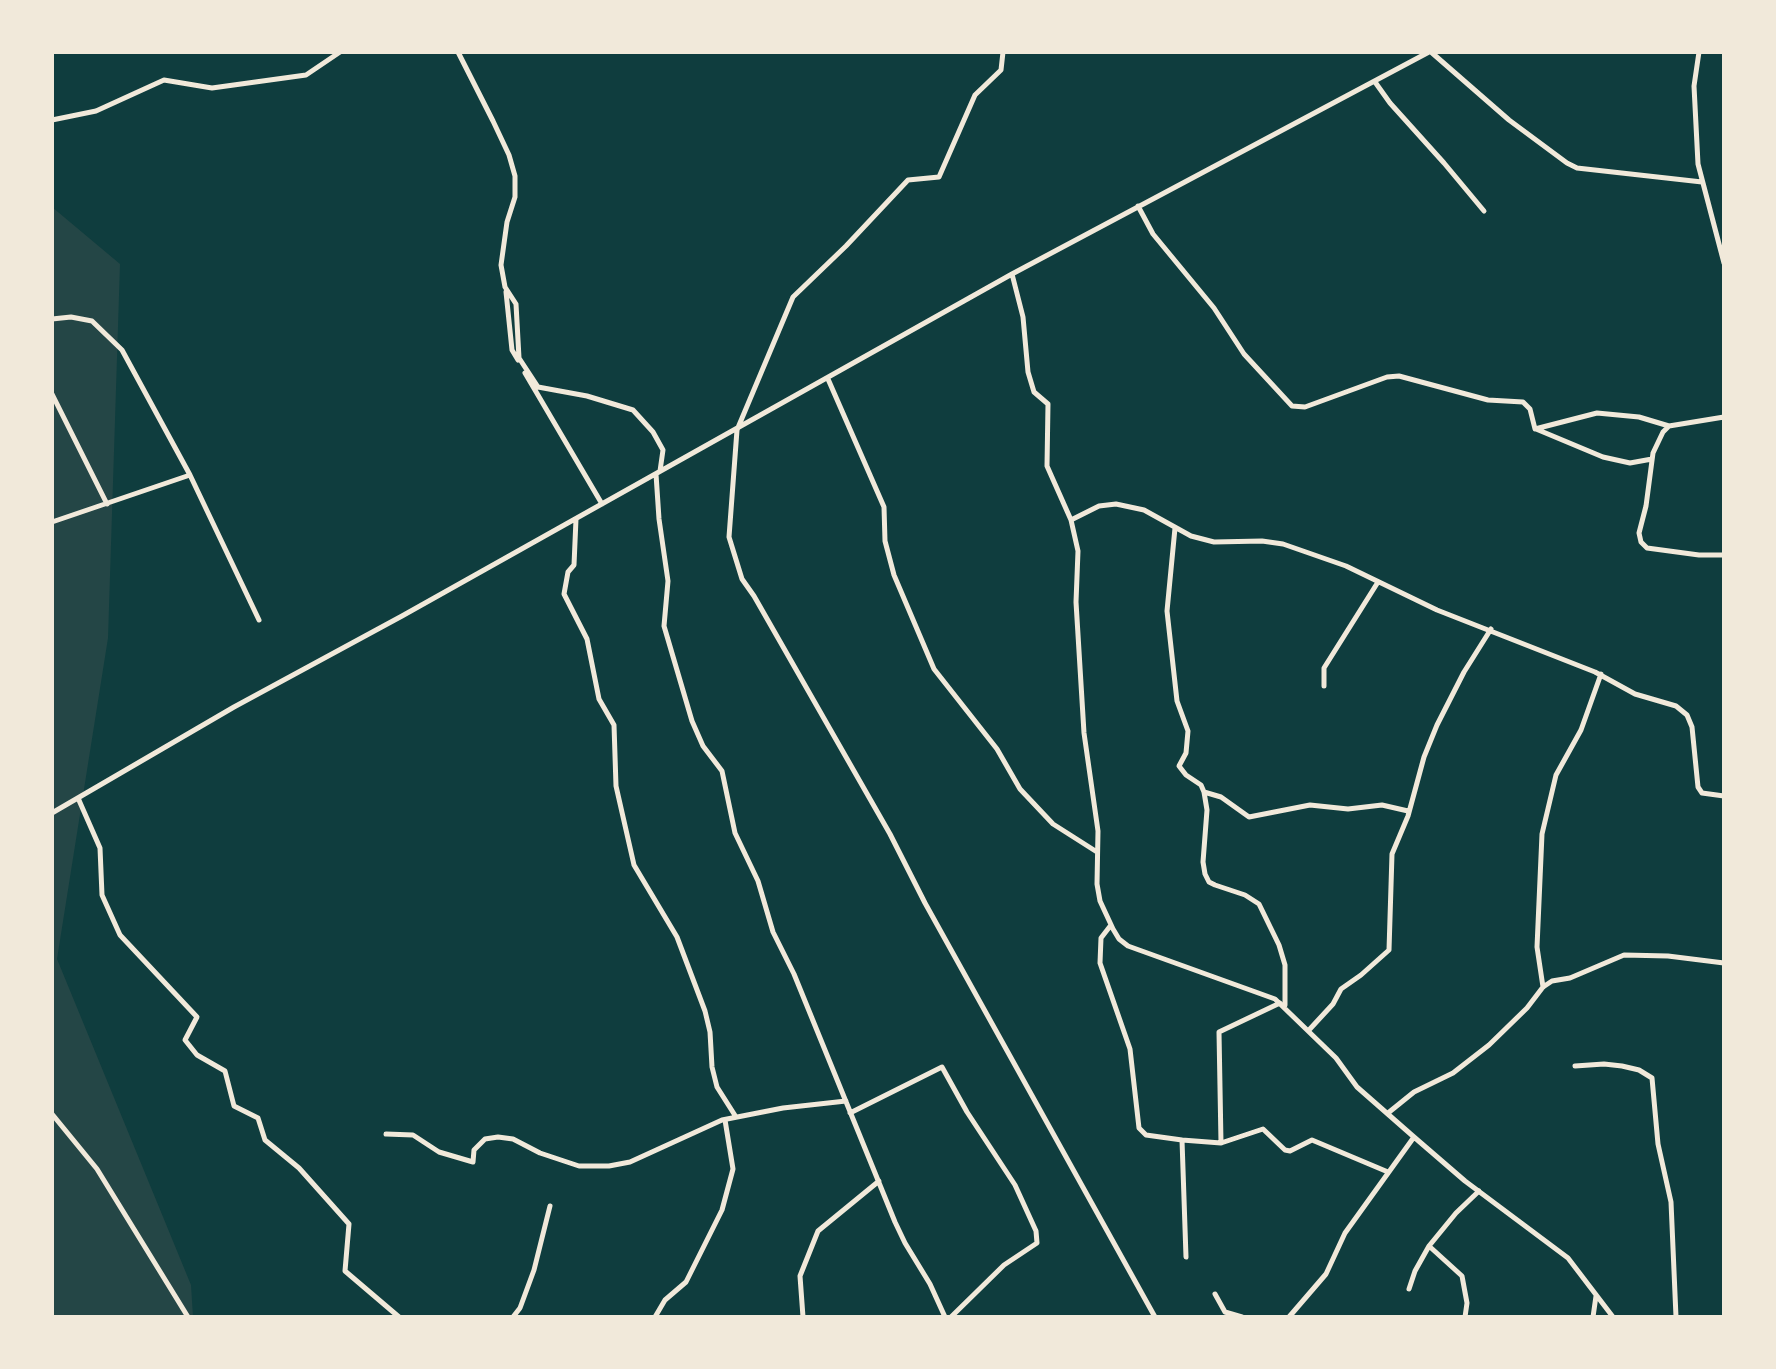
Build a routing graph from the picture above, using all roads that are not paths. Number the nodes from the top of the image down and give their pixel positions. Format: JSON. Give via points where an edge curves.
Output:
{"nodes":[{"id":1,"x":340,"y":52,"type":"edge"},
{"id":2,"x":458,"y":52,"type":"edge"},
{"id":3,"x":1003,"y":52,"type":"edge"},
{"id":4,"x":1430,"y":52,"type":"edge"},
{"id":5,"x":1699,"y":52,"type":"edge"},
{"id":6,"x":1375,"y":82,"type":"junction"},
{"id":7,"x":52,"y":120,"type":"edge"},
{"id":8,"x":1702,"y":182,"type":"junction"},
{"id":9,"x":1138,"y":206,"type":"junction"},
{"id":10,"x":1484,"y":211,"type":"dead end"},
{"id":11,"x":1724,"y":263,"type":"edge"},
{"id":12,"x":1012,"y":274,"type":"junction"},
{"id":13,"x":505,"y":287,"type":"junction"},
{"id":14,"x":52,"y":319,"type":"edge"},
{"id":15,"x":828,"y":379,"type":"junction"},
{"id":16,"x":52,"y":394,"type":"edge"},
{"id":17,"x":1724,"y":417,"type":"edge"},
{"id":18,"x":1669,"y":426,"type":"junction"},
{"id":19,"x":1535,"y":429,"type":"junction"},
{"id":20,"x":737,"y":430,"type":"junction"},
{"id":21,"x":1652,"y":459,"type":"junction"},
{"id":22,"x":658,"y":473,"type":"junction"},
{"id":23,"x":190,"y":475,"type":"junction"},
{"id":24,"x":107,"y":504,"type":"junction"},
{"id":25,"x":602,"y":504,"type":"junction"},
{"id":26,"x":576,"y":519,"type":"junction"},
{"id":27,"x":1071,"y":520,"type":"junction"},
{"id":28,"x":52,"y":522,"type":"edge"},
{"id":29,"x":1175,"y":528,"type":"junction"},
{"id":30,"x":1724,"y":555,"type":"edge"},
{"id":31,"x":1378,"y":582,"type":"junction"},
{"id":32,"x":259,"y":620,"type":"dead end"},
{"id":33,"x":1491,"y":629,"type":"junction"},
{"id":34,"x":1601,"y":674,"type":"junction"},
{"id":35,"x":1324,"y":686,"type":"dead end"},
{"id":36,"x":1204,"y":792,"type":"junction"},
{"id":37,"x":1724,"y":796,"type":"edge"},
{"id":38,"x":78,"y":798,"type":"junction"},
{"id":39,"x":1408,"y":811,"type":"junction"},
{"id":40,"x":52,"y":813,"type":"edge"},
{"id":41,"x":1097,"y":852,"type":"junction"},
{"id":42,"x":1111,"y":925,"type":"junction"},
{"id":43,"x":1724,"y":963,"type":"edge"},
{"id":44,"x":1543,"y":987,"type":"junction"},
{"id":45,"x":1283,"y":1004,"type":"junction"},
{"id":46,"x":1309,"y":1030,"type":"junction"},
{"id":47,"x":1575,"y":1066,"type":"dead end"},
{"id":48,"x":846,"y":1101,"type":"junction"},
{"id":49,"x":850,"y":1113,"type":"junction"},
{"id":50,"x":1388,"y":1113,"type":"junction"},
{"id":51,"x":52,"y":1114,"type":"edge"},
{"id":52,"x":736,"y":1117,"type":"junction"},
{"id":53,"x":725,"y":1120,"type":"junction"},
{"id":54,"x":386,"y":1134,"type":"dead end"},
{"id":55,"x":1414,"y":1137,"type":"junction"},
{"id":56,"x":1182,"y":1140,"type":"junction"},
{"id":57,"x":1221,"y":1143,"type":"junction"},
{"id":58,"x":1388,"y":1172,"type":"junction"},
{"id":59,"x":879,"y":1181,"type":"junction"},
{"id":60,"x":1479,"y":1191,"type":"junction"},
{"id":61,"x":550,"y":1206,"type":"dead end"},
{"id":62,"x":1429,"y":1246,"type":"junction"},
{"id":63,"x":1186,"y":1257,"type":"dead end"},
{"id":64,"x":1409,"y":1289,"type":"dead end"},
{"id":65,"x":1215,"y":1294,"type":"dead end"},
{"id":66,"x":1596,"y":1296,"type":"junction"},
{"id":67,"x":188,"y":1317,"type":"edge"},
{"id":68,"x":399,"y":1317,"type":"edge"},
{"id":69,"x":513,"y":1317,"type":"edge"},
{"id":70,"x":655,"y":1317,"type":"edge"},
{"id":71,"x":803,"y":1317,"type":"edge"},
{"id":72,"x":948,"y":1317,"type":"edge"},
{"id":73,"x":1155,"y":1317,"type":"edge"},
{"id":74,"x":1242,"y":1317,"type":"edge"},
{"id":75,"x":1289,"y":1317,"type":"edge"},
{"id":76,"x":1465,"y":1317,"type":"edge"},
{"id":77,"x":1593,"y":1317,"type":"edge"},
{"id":78,"x":1613,"y":1317,"type":"edge"},
{"id":79,"x":1676,"y":1317,"type":"edge"}],
"edges":[{"from":1,"to":7,"type":"street","via":[[306,75],[212,88],[164,80],[96,111]]},
{"from":2,"to":13,"type":"street","via":[[515,176],[501,265]]},
{"from":3,"to":20,"type":"street","via":[[1001,70],[975,95],[939,177],[908,180],[793,297]]},
{"from":4,"to":6,"type":"street"},
{"from":4,"to":8,"type":"street","via":[[1509,120],[1577,168]]},
{"from":5,"to":8,"type":"street","via":[[1694,105]]},
{"from":6,"to":9,"type":"street"},
{"from":6,"to":10,"type":"street"},
{"from":8,"to":11,"type":"street"},
{"from":9,"to":12,"type":"street"},
{"from":9,"to":19,"type":"street","via":[[1153,234],[1244,354],[1292,406],[1305,407],[1399,376],[1488,400],[1523,402]]},
{"from":12,"to":15,"type":"street"},
{"from":12,"to":27,"type":"street","via":[[1028,372],[1034,392],[1048,404],[1047,466]]},
{"from":13,"to":22,"type":"street","via":[[516,304],[519,358],[538,387],[633,410],[663,450]]},
{"from":13,"to":25,"type":"street","via":[[512,350]]},
{"from":14,"to":23,"type":"street","via":[[92,321],[122,350]]},
{"from":15,"to":20,"type":"street"},
{"from":15,"to":41,"type":"street","via":[[884,507],[894,575],[934,669],[997,749],[1020,789],[1053,824]]},
{"from":16,"to":24,"type":"street"},
{"from":17,"to":18,"type":"street"},
{"from":18,"to":19,"type":"street","via":[[1597,413]]},
{"from":18,"to":21,"type":"street"},
{"from":19,"to":21,"type":"street","via":[[1603,457],[1630,463]]},
{"from":20,"to":22,"type":"street"},
{"from":20,"to":73,"type":"street","via":[[729,537],[742,579],[890,834]]},
{"from":21,"to":30,"type":"street","via":[[1639,528],[1644,546]]},
{"from":22,"to":25,"type":"street"},
{"from":22,"to":48,"type":"street","via":[[668,644],[692,721],[726,783],[730,817],[773,932]]},
{"from":23,"to":24,"type":"street"},
{"from":23,"to":32,"type":"street"},
{"from":24,"to":28,"type":"street"},
{"from":25,"to":26,"type":"street"},
{"from":26,"to":38,"type":"street"},
{"from":26,"to":52,"type":"street","via":[[574,565],[564,594],[587,639],[599,699],[614,725],[618,796],[634,865],[677,937],[708,1021],[717,1087]]},
{"from":27,"to":29,"type":"street","via":[[1116,504],[1144,510]]},
{"from":27,"to":41,"type":"street","via":[[1079,560],[1082,711]]},
{"from":29,"to":31,"type":"street","via":[[1214,542],[1262,541],[1302,549]]},
{"from":29,"to":36,"type":"street","via":[[1167,611],[1179,712],[1188,731],[1179,766]]},
{"from":31,"to":33,"type":"street"},
{"from":31,"to":35,"type":"street","via":[[1324,668]]},
{"from":33,"to":34,"type":"street"},
{"from":33,"to":39,"type":"street","via":[[1448,702]]},
{"from":34,"to":37,"type":"street","via":[[1687,715],[1698,787],[1702,793]]},
{"from":34,"to":44,"type":"street","via":[[1581,730],[1556,775],[1542,834],[1537,947]]},
{"from":36,"to":39,"type":"street","via":[[1249,817],[1310,805],[1382,805]]},
{"from":36,"to":45,"type":"street","via":[[1205,874],[1209,882],[1259,904],[1285,965]]},
{"from":38,"to":40,"type":"street"},
{"from":38,"to":68,"type":"street","via":[[100,848],[102,895],[120,935],[197,1017],[185,1040],[197,1055],[225,1071],[234,1106],[258,1118],[265,1140],[299,1168],[349,1224],[345,1271]]},
{"from":39,"to":46,"type":"street","via":[[1390,866],[1389,950],[1341,989]]},
{"from":41,"to":42,"type":"street","via":[[1100,901]]},
{"from":42,"to":45,"type":"street","via":[[1128,946]]},
{"from":42,"to":56,"type":"street","via":[[1101,938],[1100,963],[1130,1049],[1139,1128],[1146,1135]]},
{"from":43,"to":44,"type":"street","via":[[1624,955]]},
{"from":44,"to":50,"type":"street","via":[[1489,1045]]},
{"from":45,"to":46,"type":"street"},
{"from":45,"to":57,"type":"street","via":[[1219,1032]]},
{"from":46,"to":50,"type":"street","via":[[1357,1087]]},
{"from":47,"to":79,"type":"street","via":[[1622,1066],[1652,1078],[1658,1144],[1671,1202]]},
{"from":48,"to":49,"type":"street"},
{"from":48,"to":52,"type":"street"},
{"from":49,"to":59,"type":"street"},
{"from":49,"to":72,"type":"street","via":[[942,1067],[1015,1185],[1037,1243],[1004,1265]]},
{"from":50,"to":55,"type":"street"},
{"from":51,"to":67,"type":"street","via":[[97,1169]]},
{"from":52,"to":53,"type":"street"},
{"from":53,"to":54,"type":"street","via":[[630,1162],[609,1166],[579,1166],[498,1137],[485,1139],[474,1150],[473,1162],[439,1152],[413,1135]]},
{"from":53,"to":70,"type":"street","via":[[733,1159],[731,1185],[697,1265]]},
{"from":55,"to":58,"type":"street"},
{"from":55,"to":60,"type":"street"},
{"from":56,"to":57,"type":"street"},
{"from":56,"to":63,"type":"street"},
{"from":57,"to":58,"type":"street","via":[[1263,1129],[1285,1150],[1312,1140]]},
{"from":58,"to":75,"type":"street","via":[[1345,1233],[1326,1274]]},
{"from":59,"to":71,"type":"street","via":[[820,1228],[800,1276]]},
{"from":59,"to":72,"type":"street","via":[[905,1243]]},
{"from":60,"to":62,"type":"street"},
{"from":60,"to":66,"type":"street","via":[[1568,1258]]},
{"from":61,"to":69,"type":"street","via":[[534,1270]]},
{"from":62,"to":64,"type":"street"},
{"from":62,"to":76,"type":"street","via":[[1462,1276]]},
{"from":65,"to":74,"type":"street","via":[[1225,1312]]},
{"from":66,"to":77,"type":"street"},
{"from":66,"to":78,"type":"street"}]}
